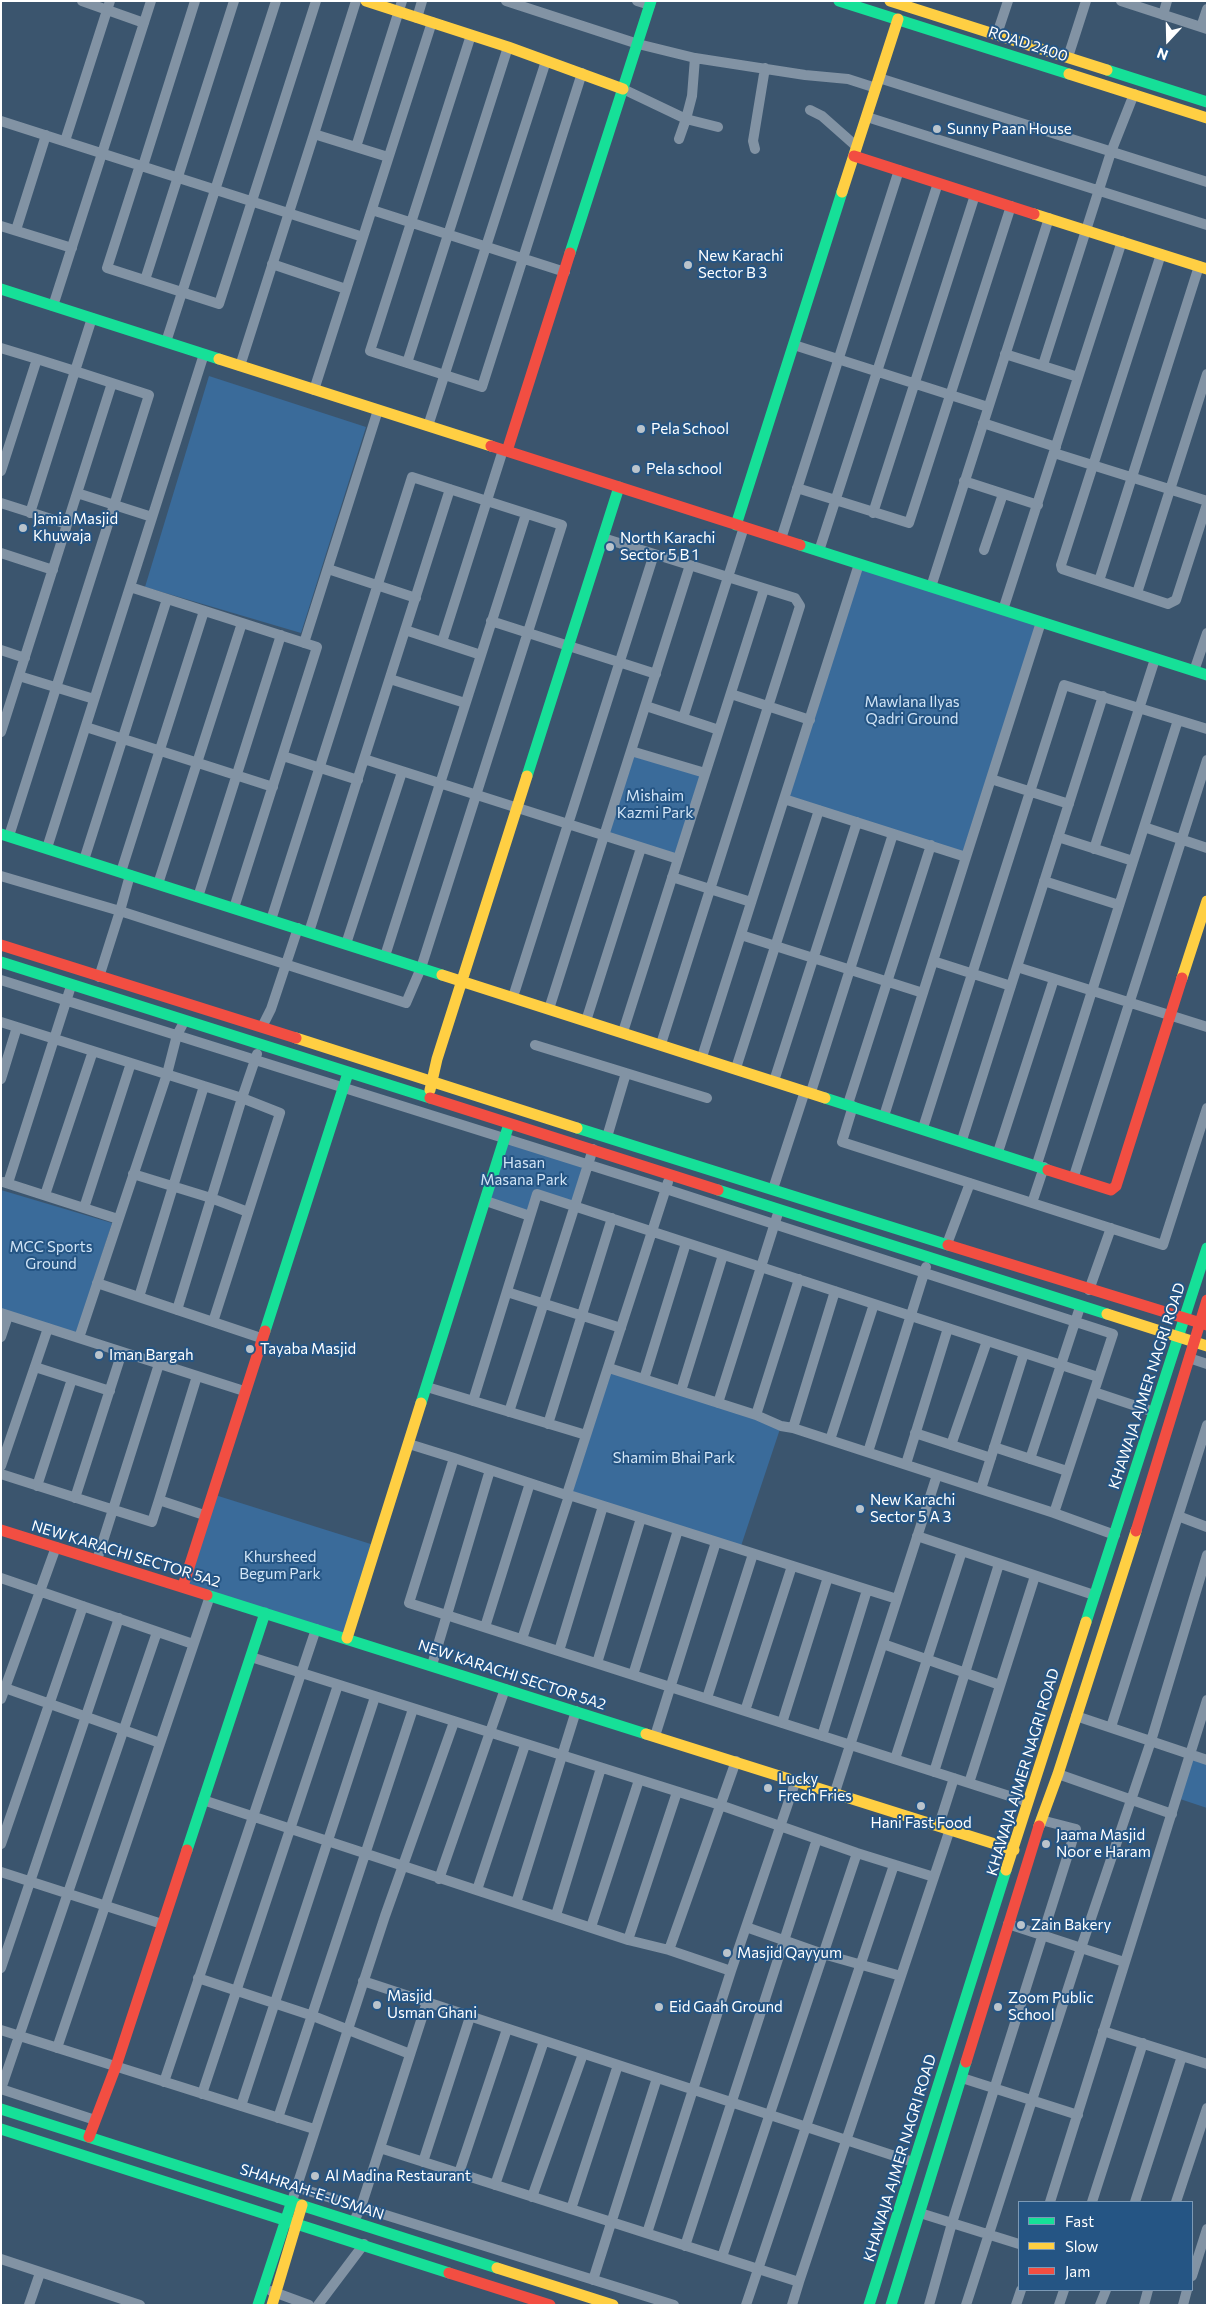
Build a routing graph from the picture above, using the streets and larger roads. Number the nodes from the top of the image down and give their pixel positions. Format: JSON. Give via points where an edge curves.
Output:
{"nodes":[{"id":1,"x":82,"y":1,"type":"edge"},
{"id":2,"x":151,"y":1,"type":"edge"},
{"id":3,"x":195,"y":1,"type":"edge"},
{"id":4,"x":234,"y":1,"type":"edge"},
{"id":5,"x":276,"y":1,"type":"edge"},
{"id":6,"x":316,"y":1,"type":"edge"},
{"id":7,"x":356,"y":1,"type":"edge"},
{"id":8,"x":366,"y":1,"type":"edge"},
{"id":9,"x":422,"y":1,"type":"edge"},
{"id":10,"x":506,"y":1,"type":"edge"},
{"id":11,"x":637,"y":1,"type":"edge"},
{"id":12,"x":839,"y":1,"type":"edge"},
{"id":13,"x":890,"y":1,"type":"edge"},
{"id":14,"x":1008,"y":1,"type":"edge"},
{"id":15,"x":1086,"y":1,"type":"edge"},
{"id":16,"x":1167,"y":1,"type":"edge"},
{"id":17,"x":1127,"y":2,"type":"edge"},
{"id":18,"x":651,"y":3,"type":"edge"},
{"id":19,"x":109,"y":5,"type":"edge"},
{"id":20,"x":400,"y":6,"type":"edge"},
{"id":21,"x":1207,"y":9,"type":"edge"},
{"id":22,"x":1163,"y":15,"type":"junction"},
{"id":23,"x":417,"y":18,"type":"junction"},
{"id":24,"x":898,"y":19,"type":"junction"},
{"id":25,"x":432,"y":22,"type":"junction"},
{"id":26,"x":144,"y":23,"type":"junction"},
{"id":27,"x":1204,"y":28,"type":"edge"},
{"id":28,"x":997,"y":34,"type":"junction"},
{"id":29,"x":471,"y":35,"type":"junction"},
{"id":30,"x":638,"y":44,"type":"junction"},
{"id":31,"x":508,"y":47,"type":"junction"},
{"id":32,"x":1068,"y":57,"type":"junction"},
{"id":33,"x":695,"y":58,"type":"junction"},
{"id":34,"x":546,"y":62,"type":"junction"},
{"id":35,"x":765,"y":68,"type":"junction"},
{"id":36,"x":582,"y":73,"type":"junction"},
{"id":37,"x":878,"y":83,"type":"junction"},
{"id":38,"x":623,"y":89,"type":"junction"},
{"id":39,"x":1134,"y":94,"type":"junction"},
{"id":40,"x":1207,"y":102,"type":"edge"},
{"id":41,"x":810,"y":110,"type":"dead end"},
{"id":42,"x":867,"y":117,"type":"junction"},
{"id":43,"x":1207,"y":118,"type":"edge"},
{"id":44,"x":686,"y":119,"type":"junction"},
{"id":45,"x":1,"y":121,"type":"edge"},
{"id":46,"x":718,"y":127,"type":"dead end"},
{"id":47,"x":314,"y":134,"type":"junction"},
{"id":48,"x":46,"y":135,"type":"junction"},
{"id":49,"x":679,"y":139,"type":"dead end"},
{"id":50,"x":65,"y":141,"type":"junction"},
{"id":51,"x":356,"y":147,"type":"junction"},
{"id":52,"x":755,"y":150,"type":"dead end"},
{"id":53,"x":856,"y":151,"type":"junction"},
{"id":54,"x":1111,"y":152,"type":"junction"},
{"id":55,"x":102,"y":153,"type":"junction"},
{"id":56,"x":388,"y":158,"type":"junction"},
{"id":57,"x":141,"y":166,"type":"junction"},
{"id":58,"x":899,"y":170,"type":"junction"},
{"id":59,"x":178,"y":177,"type":"junction"},
{"id":60,"x":1207,"y":182,"type":"edge"},
{"id":61,"x":938,"y":183,"type":"junction"},
{"id":62,"x":216,"y":189,"type":"junction"},
{"id":63,"x":1098,"y":191,"type":"junction"},
{"id":64,"x":975,"y":194,"type":"junction"},
{"id":65,"x":252,"y":201,"type":"junction"},
{"id":66,"x":1012,"y":206,"type":"junction"},
{"id":67,"x":372,"y":210,"type":"junction"},
{"id":68,"x":289,"y":213,"type":"junction"},
{"id":69,"x":1048,"y":218,"type":"junction"},
{"id":70,"x":411,"y":223,"type":"junction"},
{"id":71,"x":1207,"y":225,"type":"edge"},
{"id":72,"x":1,"y":226,"type":"edge"},
{"id":73,"x":16,"y":230,"type":"junction"},
{"id":74,"x":1086,"y":230,"type":"junction"},
{"id":75,"x":448,"y":235,"type":"junction"},
{"id":76,"x":363,"y":237,"type":"junction"},
{"id":77,"x":1122,"y":242,"type":"junction"},
{"id":78,"x":486,"y":247,"type":"junction"},
{"id":79,"x":72,"y":248,"type":"junction"},
{"id":80,"x":1161,"y":254,"type":"junction"},
{"id":81,"x":523,"y":259,"type":"junction"},
{"id":82,"x":272,"y":264,"type":"junction"},
{"id":83,"x":1203,"y":268,"type":"edge"},
{"id":84,"x":565,"y":272,"type":"junction"},
{"id":85,"x":145,"y":280,"type":"junction"},
{"id":86,"x":1,"y":289,"type":"edge"},
{"id":87,"x":346,"y":289,"type":"junction"},
{"id":88,"x":183,"y":292,"type":"junction"},
{"id":89,"x":53,"y":306,"type":"junction"},
{"id":90,"x":92,"y":318,"type":"junction"},
{"id":91,"x":166,"y":342,"type":"junction"},
{"id":92,"x":794,"y":345,"type":"junction"},
{"id":93,"x":1,"y":348,"type":"edge"},
{"id":94,"x":204,"y":354,"type":"junction"},
{"id":95,"x":1005,"y":354,"type":"junction"},
{"id":96,"x":37,"y":359,"type":"junction"},
{"id":97,"x":838,"y":360,"type":"junction"},
{"id":98,"x":407,"y":363,"type":"junction"},
{"id":99,"x":240,"y":366,"type":"junction"},
{"id":100,"x":1042,"y":366,"type":"junction"},
{"id":101,"x":75,"y":371,"type":"junction"},
{"id":102,"x":877,"y":372,"type":"junction"},
{"id":103,"x":1207,"y":374,"type":"edge"},
{"id":104,"x":445,"y":375,"type":"junction"},
{"id":105,"x":1078,"y":377,"type":"junction"},
{"id":106,"x":112,"y":383,"type":"junction"},
{"id":107,"x":914,"y":384,"type":"junction"},
{"id":108,"x":314,"y":390,"type":"junction"},
{"id":109,"x":951,"y":396,"type":"junction"},
{"id":110,"x":988,"y":407,"type":"junction"},
{"id":111,"x":378,"y":410,"type":"junction"},
{"id":112,"x":983,"y":423,"type":"junction"},
{"id":113,"x":428,"y":426,"type":"junction"},
{"id":114,"x":1055,"y":450,"type":"junction"},
{"id":115,"x":505,"y":451,"type":"junction"},
{"id":116,"x":1094,"y":465,"type":"junction"},
{"id":117,"x":2,"y":468,"type":"edge"},
{"id":118,"x":1132,"y":478,"type":"junction"},
{"id":119,"x":964,"y":481,"type":"junction"},
{"id":120,"x":619,"y":487,"type":"junction"},
{"id":121,"x":797,"y":488,"type":"junction"},
{"id":122,"x":450,"y":489,"type":"junction"},
{"id":123,"x":1170,"y":490,"type":"junction"},
{"id":124,"x":77,"y":493,"type":"junction"},
{"id":125,"x":1003,"y":494,"type":"junction"},
{"id":126,"x":487,"y":501,"type":"junction"},
{"id":127,"x":836,"y":501,"type":"junction"},
{"id":128,"x":1,"y":503,"type":"edge"},
{"id":129,"x":1207,"y":503,"type":"edge"},
{"id":130,"x":1038,"y":505,"type":"junction"},
{"id":131,"x":114,"y":506,"type":"junction"},
{"id":132,"x":30,"y":513,"type":"junction"},
{"id":133,"x":873,"y":513,"type":"junction"},
{"id":134,"x":526,"y":514,"type":"junction"},
{"id":135,"x":152,"y":517,"type":"junction"},
{"id":136,"x":67,"y":524,"type":"junction"},
{"id":137,"x":740,"y":526,"type":"junction"},
{"id":138,"x":603,"y":538,"type":"junction"},
{"id":139,"x":781,"y":539,"type":"junction"},
{"id":140,"x":984,"y":550,"type":"dead end"},
{"id":141,"x":820,"y":551,"type":"junction"},
{"id":142,"x":1,"y":553,"type":"edge"},
{"id":143,"x":654,"y":554,"type":"junction"},
{"id":144,"x":859,"y":564,"type":"junction"},
{"id":145,"x":690,"y":566,"type":"junction"},
{"id":146,"x":53,"y":570,"type":"junction"},
{"id":147,"x":328,"y":570,"type":"junction"},
{"id":148,"x":728,"y":577,"type":"junction"},
{"id":149,"x":1099,"y":581,"type":"junction"},
{"id":150,"x":377,"y":585,"type":"junction"},
{"id":151,"x":130,"y":587,"type":"junction"},
{"id":152,"x":930,"y":587,"type":"junction"},
{"id":153,"x":764,"y":589,"type":"junction"},
{"id":154,"x":1137,"y":593,"type":"junction"},
{"id":155,"x":416,"y":598,"type":"junction"},
{"id":156,"x":167,"y":599,"type":"junction"},
{"id":157,"x":1004,"y":610,"type":"junction"},
{"id":158,"x":204,"y":611,"type":"junction"},
{"id":159,"x":491,"y":622,"type":"junction"},
{"id":160,"x":1041,"y":622,"type":"junction"},
{"id":161,"x":242,"y":623,"type":"junction"},
{"id":162,"x":405,"y":630,"type":"junction"},
{"id":163,"x":528,"y":633,"type":"junction"},
{"id":164,"x":1207,"y":633,"type":"edge"},
{"id":165,"x":281,"y":635,"type":"junction"},
{"id":166,"x":442,"y":642,"type":"junction"},
{"id":167,"x":304,"y":643,"type":"junction"},
{"id":168,"x":569,"y":646,"type":"junction"},
{"id":169,"x":1,"y":650,"type":"edge"},
{"id":170,"x":481,"y":655,"type":"junction"},
{"id":171,"x":25,"y":658,"type":"junction"},
{"id":172,"x":1154,"y":659,"type":"junction"},
{"id":173,"x":620,"y":662,"type":"junction"},
{"id":174,"x":1194,"y":671,"type":"junction"},
{"id":175,"x":656,"y":674,"type":"junction"},
{"id":176,"x":1207,"y":675,"type":"edge"},
{"id":177,"x":19,"y":676,"type":"junction"},
{"id":178,"x":390,"y":679,"type":"junction"},
{"id":179,"x":56,"y":688,"type":"junction"},
{"id":180,"x":730,"y":694,"type":"junction"},
{"id":181,"x":1103,"y":696,"type":"junction"},
{"id":182,"x":94,"y":699,"type":"junction"},
{"id":183,"x":465,"y":703,"type":"junction"},
{"id":184,"x":646,"y":706,"type":"junction"},
{"id":185,"x":768,"y":706,"type":"junction"},
{"id":186,"x":1139,"y":707,"type":"junction"},
{"id":187,"x":683,"y":718,"type":"junction"},
{"id":188,"x":810,"y":720,"type":"junction"},
{"id":189,"x":1178,"y":720,"type":"junction"},
{"id":190,"x":86,"y":727,"type":"junction"},
{"id":191,"x":1207,"y":729,"type":"edge"},
{"id":192,"x":719,"y":730,"type":"junction"},
{"id":193,"x":1,"y":732,"type":"edge"},
{"id":194,"x":122,"y":739,"type":"junction"},
{"id":195,"x":159,"y":751,"type":"junction"},
{"id":196,"x":632,"y":751,"type":"junction"},
{"id":197,"x":283,"y":756,"type":"junction"},
{"id":198,"x":364,"y":759,"type":"junction"},
{"id":199,"x":1207,"y":760,"type":"edge"},
{"id":200,"x":197,"y":763,"type":"junction"},
{"id":201,"x":319,"y":767,"type":"junction"},
{"id":202,"x":402,"y":772,"type":"junction"},
{"id":203,"x":705,"y":773,"type":"junction"},
{"id":204,"x":236,"y":775,"type":"junction"},
{"id":205,"x":992,"y":779,"type":"junction"},
{"id":206,"x":358,"y":780,"type":"junction"},
{"id":207,"x":440,"y":783,"type":"junction"},
{"id":208,"x":273,"y":787,"type":"junction"},
{"id":209,"x":1030,"y":792,"type":"junction"},
{"id":210,"x":476,"y":796,"type":"junction"},
{"id":211,"x":784,"y":799,"type":"junction"},
{"id":212,"x":1069,"y":804,"type":"junction"},
{"id":213,"x":517,"y":808,"type":"junction"},
{"id":214,"x":819,"y":810,"type":"junction"},
{"id":215,"x":857,"y":822,"type":"junction"},
{"id":216,"x":568,"y":824,"type":"junction"},
{"id":217,"x":1144,"y":828,"type":"junction"},
{"id":218,"x":893,"y":834,"type":"junction"},
{"id":219,"x":5,"y":835,"type":"edge"},
{"id":220,"x":604,"y":836,"type":"junction"},
{"id":221,"x":1058,"y":837,"type":"junction"},
{"id":222,"x":1181,"y":840,"type":"junction"},
{"id":223,"x":931,"y":845,"type":"junction"},
{"id":224,"x":47,"y":848,"type":"junction"},
{"id":225,"x":641,"y":848,"type":"junction"},
{"id":226,"x":1094,"y":848,"type":"junction"},
{"id":227,"x":1207,"y":848,"type":"edge"},
{"id":228,"x":966,"y":858,"type":"junction"},
{"id":229,"x":678,"y":859,"type":"junction"},
{"id":230,"x":84,"y":860,"type":"junction"},
{"id":231,"x":1134,"y":861,"type":"junction"},
{"id":232,"x":125,"y":874,"type":"junction"},
{"id":233,"x":1,"y":876,"type":"edge"},
{"id":234,"x":672,"y":877,"type":"junction"},
{"id":235,"x":1044,"y":881,"type":"junction"},
{"id":236,"x":158,"y":884,"type":"junction"},
{"id":237,"x":710,"y":889,"type":"junction"},
{"id":238,"x":198,"y":897,"type":"junction"},
{"id":239,"x":1207,"y":901,"type":"edge"},
{"id":240,"x":751,"y":902,"type":"junction"},
{"id":241,"x":1120,"y":905,"type":"junction"},
{"id":242,"x":234,"y":908,"type":"junction"},
{"id":243,"x":120,"y":911,"type":"junction"},
{"id":244,"x":271,"y":920,"type":"junction"},
{"id":245,"x":298,"y":928,"type":"junction"},
{"id":246,"x":309,"y":932,"type":"junction"},
{"id":247,"x":741,"y":935,"type":"junction"},
{"id":248,"x":346,"y":944,"type":"junction"},
{"id":249,"x":1,"y":945,"type":"edge"},
{"id":250,"x":776,"y":946,"type":"junction"},
{"id":251,"x":385,"y":956,"type":"junction"},
{"id":252,"x":813,"y":958,"type":"junction"},
{"id":253,"x":934,"y":961,"type":"junction"},
{"id":254,"x":1,"y":962,"type":"edge"},
{"id":255,"x":284,"y":965,"type":"junction"},
{"id":256,"x":1017,"y":967,"type":"junction"},
{"id":257,"x":421,"y":968,"type":"junction"},
{"id":258,"x":850,"y":970,"type":"junction"},
{"id":259,"x":972,"y":974,"type":"junction"},
{"id":260,"x":99,"y":977,"type":"junction"},
{"id":261,"x":1054,"y":978,"type":"junction"},
{"id":262,"x":1,"y":980,"type":"edge"},
{"id":263,"x":462,"y":981,"type":"junction"},
{"id":264,"x":887,"y":982,"type":"junction"},
{"id":265,"x":71,"y":986,"type":"junction"},
{"id":266,"x":1011,"y":986,"type":"junction"},
{"id":267,"x":1092,"y":991,"type":"junction"},
{"id":268,"x":923,"y":993,"type":"junction"},
{"id":269,"x":513,"y":997,"type":"junction"},
{"id":270,"x":67,"y":1001,"type":"junction"},
{"id":271,"x":1129,"y":1003,"type":"junction"},
{"id":272,"x":549,"y":1009,"type":"junction"},
{"id":273,"x":1170,"y":1016,"type":"junction"},
{"id":274,"x":586,"y":1021,"type":"junction"},
{"id":275,"x":1,"y":1022,"type":"edge"},
{"id":276,"x":184,"y":1022,"type":"junction"},
{"id":277,"x":17,"y":1027,"type":"junction"},
{"id":278,"x":262,"y":1027,"type":"junction"},
{"id":279,"x":1207,"y":1027,"type":"edge"},
{"id":280,"x":623,"y":1032,"type":"junction"},
{"id":281,"x":177,"y":1035,"type":"junction"},
{"id":282,"x":55,"y":1039,"type":"junction"},
{"id":283,"x":261,"y":1044,"type":"junction"},
{"id":284,"x":661,"y":1044,"type":"junction"},
{"id":285,"x":535,"y":1045,"type":"dead end"},
{"id":286,"x":93,"y":1051,"type":"junction"},
{"id":287,"x":702,"y":1058,"type":"junction"},
{"id":288,"x":255,"y":1060,"type":"junction"},
{"id":289,"x":131,"y":1063,"type":"junction"},
{"id":290,"x":736,"y":1068,"type":"junction"},
{"id":291,"x":348,"y":1073,"type":"junction"},
{"id":292,"x":626,"y":1073,"type":"junction"},
{"id":293,"x":167,"y":1074,"type":"junction"},
{"id":294,"x":1,"y":1079,"type":"edge"},
{"id":295,"x":774,"y":1081,"type":"junction"},
{"id":296,"x":432,"y":1082,"type":"junction"},
{"id":297,"x":204,"y":1086,"type":"junction"},
{"id":298,"x":343,"y":1087,"type":"junction"},
{"id":299,"x":808,"y":1091,"type":"junction"},
{"id":300,"x":242,"y":1098,"type":"junction"},
{"id":301,"x":706,"y":1098,"type":"dead end"},
{"id":302,"x":428,"y":1099,"type":"junction"},
{"id":303,"x":851,"y":1105,"type":"junction"},
{"id":304,"x":1207,"y":1108,"type":"edge"},
{"id":305,"x":884,"y":1116,"type":"junction"},
{"id":306,"x":509,"y":1124,"type":"junction"},
{"id":307,"x":923,"y":1128,"type":"junction"},
{"id":308,"x":607,"y":1137,"type":"junction"},
{"id":309,"x":505,"y":1139,"type":"junction"},
{"id":310,"x":962,"y":1140,"type":"junction"},
{"id":311,"x":593,"y":1149,"type":"junction"},
{"id":312,"x":998,"y":1152,"type":"junction"},
{"id":313,"x":588,"y":1165,"type":"junction"},
{"id":314,"x":1040,"y":1166,"type":"junction"},
{"id":315,"x":133,"y":1174,"type":"junction"},
{"id":316,"x":670,"y":1174,"type":"junction"},
{"id":317,"x":1074,"y":1176,"type":"junction"},
{"id":318,"x":4,"y":1182,"type":"edge"},
{"id":319,"x":970,"y":1183,"type":"junction"},
{"id":320,"x":173,"y":1186,"type":"junction"},
{"id":321,"x":666,"y":1189,"type":"junction"},
{"id":322,"x":773,"y":1189,"type":"junction"},
{"id":323,"x":45,"y":1195,"type":"junction"},
{"id":324,"x":211,"y":1198,"type":"junction"},
{"id":325,"x":486,"y":1201,"type":"junction"},
{"id":326,"x":1032,"y":1203,"type":"junction"},
{"id":327,"x":576,"y":1207,"type":"junction"},
{"id":328,"x":84,"y":1208,"type":"junction"},
{"id":329,"x":779,"y":1210,"type":"junction"},
{"id":330,"x":248,"y":1212,"type":"junction"},
{"id":331,"x":530,"y":1216,"type":"junction"},
{"id":332,"x":612,"y":1218,"type":"junction"},
{"id":333,"x":118,"y":1219,"type":"junction"},
{"id":334,"x":774,"y":1224,"type":"junction"},
{"id":335,"x":1111,"y":1228,"type":"junction"},
{"id":336,"x":651,"y":1231,"type":"junction"},
{"id":337,"x":686,"y":1242,"type":"junction"},
{"id":338,"x":947,"y":1244,"type":"junction"},
{"id":339,"x":1207,"y":1248,"type":"edge"},
{"id":340,"x":723,"y":1255,"type":"junction"},
{"id":341,"x":929,"y":1258,"type":"junction"},
{"id":342,"x":761,"y":1267,"type":"junction"},
{"id":343,"x":924,"y":1272,"type":"junction"},
{"id":344,"x":799,"y":1279,"type":"junction"},
{"id":345,"x":97,"y":1283,"type":"junction"},
{"id":346,"x":1089,"y":1290,"type":"junction"},
{"id":347,"x":835,"y":1291,"type":"junction"},
{"id":348,"x":507,"y":1292,"type":"junction"},
{"id":349,"x":139,"y":1297,"type":"junction"},
{"id":350,"x":1207,"y":1300,"type":"edge"},
{"id":351,"x":545,"y":1303,"type":"junction"},
{"id":352,"x":874,"y":1304,"type":"junction"},
{"id":353,"x":1080,"y":1307,"type":"junction"},
{"id":354,"x":177,"y":1310,"type":"junction"},
{"id":355,"x":5,"y":1314,"type":"edge"},
{"id":356,"x":582,"y":1315,"type":"junction"},
{"id":357,"x":912,"y":1316,"type":"junction"},
{"id":358,"x":1184,"y":1318,"type":"junction"},
{"id":359,"x":1204,"y":1320,"type":"edge"},
{"id":360,"x":213,"y":1322,"type":"junction"},
{"id":361,"x":1075,"y":1322,"type":"junction"},
{"id":362,"x":48,"y":1328,"type":"junction"},
{"id":363,"x":621,"y":1328,"type":"junction"},
{"id":364,"x":948,"y":1328,"type":"junction"},
{"id":365,"x":1,"y":1336,"type":"edge"},
{"id":366,"x":1178,"y":1337,"type":"junction"},
{"id":367,"x":79,"y":1338,"type":"junction"},
{"id":368,"x":262,"y":1338,"type":"junction"},
{"id":369,"x":987,"y":1341,"type":"junction"},
{"id":370,"x":1194,"y":1342,"type":"junction"},
{"id":371,"x":1207,"y":1346,"type":"edge"},
{"id":372,"x":122,"y":1352,"type":"junction"},
{"id":373,"x":1024,"y":1353,"type":"junction"},
{"id":374,"x":1189,"y":1358,"type":"junction"},
{"id":375,"x":159,"y":1364,"type":"junction"},
{"id":376,"x":1207,"y":1364,"type":"edge"},
{"id":377,"x":1060,"y":1365,"type":"junction"},
{"id":378,"x":35,"y":1367,"type":"junction"},
{"id":379,"x":609,"y":1368,"type":"junction"},
{"id":380,"x":197,"y":1376,"type":"junction"},
{"id":381,"x":1098,"y":1377,"type":"junction"},
{"id":382,"x":72,"y":1379,"type":"junction"},
{"id":383,"x":644,"y":1379,"type":"junction"},
{"id":384,"x":427,"y":1387,"type":"junction"},
{"id":385,"x":110,"y":1391,"type":"junction"},
{"id":386,"x":244,"y":1391,"type":"junction"},
{"id":387,"x":681,"y":1391,"type":"junction"},
{"id":388,"x":1094,"y":1392,"type":"junction"},
{"id":389,"x":473,"y":1401,"type":"junction"},
{"id":390,"x":718,"y":1403,"type":"junction"},
{"id":391,"x":509,"y":1412,"type":"junction"},
{"id":392,"x":1154,"y":1412,"type":"junction"},
{"id":393,"x":756,"y":1415,"type":"junction"},
{"id":394,"x":548,"y":1424,"type":"junction"},
{"id":395,"x":1207,"y":1425,"type":"edge"},
{"id":396,"x":793,"y":1428,"type":"junction"},
{"id":397,"x":915,"y":1433,"type":"junction"},
{"id":398,"x":586,"y":1435,"type":"junction"},
{"id":399,"x":830,"y":1440,"type":"junction"},
{"id":400,"x":409,"y":1444,"type":"junction"},
{"id":401,"x":951,"y":1444,"type":"junction"},
{"id":402,"x":868,"y":1452,"type":"junction"},
{"id":403,"x":993,"y":1452,"type":"junction"},
{"id":404,"x":454,"y":1458,"type":"junction"},
{"id":405,"x":1030,"y":1459,"type":"junction"},
{"id":406,"x":906,"y":1464,"type":"junction"},
{"id":407,"x":1,"y":1466,"type":"edge"},
{"id":408,"x":490,"y":1470,"type":"junction"},
{"id":409,"x":1067,"y":1471,"type":"junction"},
{"id":410,"x":1,"y":1474,"type":"edge"},
{"id":411,"x":937,"y":1475,"type":"junction"},
{"id":412,"x":530,"y":1483,"type":"junction"},
{"id":413,"x":37,"y":1486,"type":"junction"},
{"id":414,"x":981,"y":1489,"type":"junction"},
{"id":415,"x":569,"y":1495,"type":"junction"},
{"id":416,"x":75,"y":1498,"type":"junction"},
{"id":417,"x":159,"y":1500,"type":"junction"},
{"id":418,"x":603,"y":1506,"type":"junction"},
{"id":419,"x":112,"y":1510,"type":"junction"},
{"id":420,"x":1054,"y":1512,"type":"junction"},
{"id":421,"x":204,"y":1515,"type":"junction"},
{"id":422,"x":1178,"y":1516,"type":"junction"},
{"id":423,"x":641,"y":1518,"type":"junction"},
{"id":424,"x":1207,"y":1527,"type":"edge"},
{"id":425,"x":1,"y":1530,"type":"edge"},
{"id":426,"x":678,"y":1530,"type":"junction"},
{"id":427,"x":1115,"y":1535,"type":"junction"},
{"id":428,"x":917,"y":1536,"type":"junction"},
{"id":429,"x":716,"y":1542,"type":"junction"},
{"id":430,"x":56,"y":1547,"type":"junction"},
{"id":431,"x":962,"y":1551,"type":"junction"},
{"id":432,"x":753,"y":1554,"type":"junction"},
{"id":433,"x":1207,"y":1555,"type":"edge"},
{"id":434,"x":96,"y":1560,"type":"junction"},
{"id":435,"x":999,"y":1564,"type":"junction"},
{"id":436,"x":792,"y":1566,"type":"junction"},
{"id":437,"x":1205,"y":1569,"type":"edge"},
{"id":438,"x":1035,"y":1576,"type":"junction"},
{"id":439,"x":1,"y":1578,"type":"edge"},
{"id":440,"x":828,"y":1578,"type":"junction"},
{"id":441,"x":182,"y":1586,"type":"junction"},
{"id":442,"x":867,"y":1590,"type":"junction"},
{"id":443,"x":41,"y":1592,"type":"junction"},
{"id":444,"x":1094,"y":1595,"type":"junction"},
{"id":445,"x":210,"y":1596,"type":"junction"},
{"id":446,"x":897,"y":1599,"type":"junction"},
{"id":447,"x":83,"y":1606,"type":"junction"},
{"id":448,"x":265,"y":1613,"type":"junction"},
{"id":449,"x":448,"y":1615,"type":"junction"},
{"id":450,"x":119,"y":1618,"type":"junction"},
{"id":451,"x":485,"y":1627,"type":"junction"},
{"id":452,"x":316,"y":1629,"type":"junction"},
{"id":453,"x":157,"y":1632,"type":"junction"},
{"id":454,"x":348,"y":1638,"type":"junction"},
{"id":455,"x":522,"y":1639,"type":"junction"},
{"id":456,"x":193,"y":1644,"type":"junction"},
{"id":457,"x":882,"y":1644,"type":"junction"},
{"id":458,"x":559,"y":1651,"type":"junction"},
{"id":459,"x":251,"y":1657,"type":"junction"},
{"id":460,"x":927,"y":1660,"type":"junction"},
{"id":461,"x":597,"y":1663,"type":"junction"},
{"id":462,"x":432,"y":1665,"type":"junction"},
{"id":463,"x":302,"y":1673,"type":"junction"},
{"id":464,"x":965,"y":1673,"type":"junction"},
{"id":465,"x":633,"y":1675,"type":"junction"},
{"id":466,"x":338,"y":1685,"type":"junction"},
{"id":467,"x":1000,"y":1685,"type":"junction"},
{"id":468,"x":671,"y":1687,"type":"junction"},
{"id":469,"x":5,"y":1688,"type":"junction"},
{"id":470,"x":505,"y":1689,"type":"junction"},
{"id":471,"x":375,"y":1697,"type":"junction"},
{"id":472,"x":707,"y":1698,"type":"junction"},
{"id":473,"x":1,"y":1699,"type":"edge"},
{"id":474,"x":1207,"y":1700,"type":"edge"},
{"id":475,"x":51,"y":1704,"type":"junction"},
{"id":476,"x":413,"y":1709,"type":"junction"},
{"id":477,"x":576,"y":1711,"type":"junction"},
{"id":478,"x":745,"y":1711,"type":"junction"},
{"id":479,"x":1076,"y":1716,"type":"junction"},
{"id":480,"x":86,"y":1717,"type":"junction"},
{"id":481,"x":454,"y":1722,"type":"junction"},
{"id":482,"x":782,"y":1723,"type":"junction"},
{"id":483,"x":1111,"y":1727,"type":"junction"},
{"id":484,"x":123,"y":1730,"type":"junction"},
{"id":485,"x":490,"y":1733,"type":"junction"},
{"id":486,"x":655,"y":1736,"type":"junction"},
{"id":487,"x":822,"y":1736,"type":"junction"},
{"id":488,"x":1152,"y":1741,"type":"junction"},
{"id":489,"x":160,"y":1743,"type":"junction"},
{"id":490,"x":525,"y":1745,"type":"junction"},
{"id":491,"x":850,"y":1745,"type":"junction"},
{"id":492,"x":1045,"y":1748,"type":"junction"},
{"id":493,"x":1064,"y":1753,"type":"junction"},
{"id":494,"x":1191,"y":1754,"type":"junction"},
{"id":495,"x":562,"y":1756,"type":"junction"},
{"id":496,"x":895,"y":1759,"type":"junction"},
{"id":497,"x":1207,"y":1760,"type":"edge"},
{"id":498,"x":736,"y":1761,"type":"junction"},
{"id":499,"x":601,"y":1768,"type":"junction"},
{"id":500,"x":934,"y":1772,"type":"junction"},
{"id":501,"x":1058,"y":1774,"type":"junction"},
{"id":502,"x":954,"y":1778,"type":"junction"},
{"id":503,"x":639,"y":1780,"type":"junction"},
{"id":504,"x":796,"y":1780,"type":"junction"},
{"id":505,"x":969,"y":1783,"type":"junction"},
{"id":506,"x":677,"y":1792,"type":"junction"},
{"id":507,"x":835,"y":1792,"type":"junction"},
{"id":508,"x":203,"y":1800,"type":"junction"},
{"id":509,"x":1131,"y":1801,"type":"junction"},
{"id":510,"x":1028,"y":1802,"type":"junction"},
{"id":511,"x":720,"y":1805,"type":"junction"},
{"id":512,"x":1172,"y":1814,"type":"junction"},
{"id":513,"x":252,"y":1816,"type":"junction"},
{"id":514,"x":1041,"y":1820,"type":"junction"},
{"id":515,"x":780,"y":1826,"type":"junction"},
{"id":516,"x":945,"y":1827,"type":"junction"},
{"id":517,"x":291,"y":1830,"type":"junction"},
{"id":518,"x":817,"y":1839,"type":"junction"},
{"id":519,"x":327,"y":1842,"type":"junction"},
{"id":520,"x":1,"y":1844,"type":"edge"},
{"id":521,"x":1014,"y":1850,"type":"junction"},
{"id":522,"x":857,"y":1853,"type":"junction"},
{"id":523,"x":365,"y":1855,"type":"junction"},
{"id":524,"x":894,"y":1865,"type":"junction"},
{"id":525,"x":402,"y":1867,"type":"junction"},
{"id":526,"x":1,"y":1872,"type":"edge"},
{"id":527,"x":934,"y":1878,"type":"junction"},
{"id":528,"x":439,"y":1879,"type":"junction"},
{"id":529,"x":31,"y":1882,"type":"junction"},
{"id":530,"x":477,"y":1890,"type":"junction"},
{"id":531,"x":67,"y":1893,"type":"junction"},
{"id":532,"x":516,"y":1903,"type":"junction"},
{"id":533,"x":104,"y":1905,"type":"junction"},
{"id":534,"x":556,"y":1915,"type":"junction"},
{"id":535,"x":162,"y":1924,"type":"junction"},
{"id":536,"x":1008,"y":1924,"type":"junction"},
{"id":537,"x":590,"y":1927,"type":"junction"},
{"id":538,"x":746,"y":1927,"type":"junction"},
{"id":539,"x":1043,"y":1935,"type":"junction"},
{"id":540,"x":628,"y":1940,"type":"junction"},
{"id":541,"x":786,"y":1940,"type":"junction"},
{"id":542,"x":1081,"y":1948,"type":"junction"},
{"id":543,"x":669,"y":1950,"type":"junction"},
{"id":544,"x":823,"y":1954,"type":"junction"},
{"id":545,"x":1124,"y":1962,"type":"junction"},
{"id":546,"x":860,"y":1965,"type":"junction"},
{"id":547,"x":1,"y":1968,"type":"edge"},
{"id":548,"x":731,"y":1971,"type":"junction"},
{"id":549,"x":901,"y":1976,"type":"junction"},
{"id":550,"x":198,"y":1978,"type":"junction"},
{"id":551,"x":363,"y":1982,"type":"junction"},
{"id":552,"x":970,"y":1988,"type":"junction"},
{"id":553,"x":236,"y":1991,"type":"junction"},
{"id":554,"x":987,"y":1993,"type":"junction"},
{"id":555,"x":427,"y":2002,"type":"junction"},
{"id":556,"x":274,"y":2003,"type":"junction"},
{"id":557,"x":313,"y":2016,"type":"junction"},
{"id":558,"x":470,"y":2017,"type":"junction"},
{"id":559,"x":507,"y":2029,"type":"junction"},
{"id":560,"x":1,"y":2030,"type":"edge"},
{"id":561,"x":346,"y":2030,"type":"junction"},
{"id":562,"x":1102,"y":2031,"type":"junction"},
{"id":563,"x":18,"y":2036,"type":"junction"},
{"id":564,"x":544,"y":2041,"type":"junction"},
{"id":565,"x":1143,"y":2043,"type":"junction"},
{"id":566,"x":57,"y":2048,"type":"junction"},
{"id":567,"x":410,"y":2054,"type":"junction"},
{"id":568,"x":583,"y":2054,"type":"junction"},
{"id":569,"x":1182,"y":2056,"type":"junction"},
{"id":570,"x":1207,"y":2064,"type":"edge"},
{"id":571,"x":618,"y":2065,"type":"junction"},
{"id":572,"x":116,"y":2066,"type":"junction"},
{"id":573,"x":657,"y":2078,"type":"junction"},
{"id":574,"x":962,"y":2078,"type":"junction"},
{"id":575,"x":164,"y":2082,"type":"junction"},
{"id":576,"x":996,"y":2088,"type":"junction"},
{"id":577,"x":694,"y":2090,"type":"junction"},
{"id":578,"x":202,"y":2094,"type":"junction"},
{"id":579,"x":1032,"y":2100,"type":"junction"},
{"id":580,"x":730,"y":2102,"type":"junction"},
{"id":581,"x":241,"y":2106,"type":"junction"},
{"id":582,"x":1207,"y":2108,"type":"edge"},
{"id":583,"x":1,"y":2109,"type":"edge"},
{"id":584,"x":770,"y":2115,"type":"junction"},
{"id":585,"x":1078,"y":2115,"type":"junction"},
{"id":586,"x":278,"y":2118,"type":"junction"},
{"id":587,"x":95,"y":2120,"type":"junction"},
{"id":588,"x":807,"y":2127,"type":"junction"},
{"id":589,"x":314,"y":2129,"type":"junction"},
{"id":590,"x":1,"y":2130,"type":"edge"},
{"id":591,"x":89,"y":2137,"type":"junction"},
{"id":592,"x":846,"y":2141,"type":"junction"},
{"id":593,"x":380,"y":2148,"type":"junction"},
{"id":594,"x":423,"y":2162,"type":"junction"},
{"id":595,"x":913,"y":2162,"type":"junction"},
{"id":596,"x":459,"y":2173,"type":"junction"},
{"id":597,"x":495,"y":2185,"type":"junction"},
{"id":598,"x":296,"y":2187,"type":"junction"},
{"id":599,"x":532,"y":2197,"type":"junction"},
{"id":600,"x":1050,"y":2201,"type":"edge"},
{"id":601,"x":1092,"y":2201,"type":"edge"},
{"id":602,"x":1135,"y":2201,"type":"edge"},
{"id":603,"x":1176,"y":2201,"type":"edge"},
{"id":604,"x":297,"y":2203,"type":"junction"},
{"id":605,"x":361,"y":2207,"type":"junction"},
{"id":606,"x":571,"y":2209,"type":"junction"},
{"id":607,"x":920,"y":2213,"type":"junction"},
{"id":608,"x":354,"y":2221,"type":"junction"},
{"id":609,"x":291,"y":2222,"type":"junction"},
{"id":610,"x":611,"y":2222,"type":"junction"},
{"id":611,"x":952,"y":2223,"type":"junction"},
{"id":612,"x":1207,"y":2229,"type":"edge"},
{"id":613,"x":892,"y":2232,"type":"junction"},
{"id":614,"x":647,"y":2234,"type":"junction"},
{"id":615,"x":989,"y":2235,"type":"junction"},
{"id":616,"x":912,"y":2237,"type":"junction"},
{"id":617,"x":364,"y":2244,"type":"junction"},
{"id":618,"x":1018,"y":2244,"type":"edge"},
{"id":619,"x":685,"y":2246,"type":"junction"},
{"id":620,"x":1199,"y":2256,"type":"edge"},
{"id":621,"x":722,"y":2257,"type":"junction"},
{"id":622,"x":2,"y":2261,"type":"edge"},
{"id":623,"x":758,"y":2269,"type":"junction"},
{"id":624,"x":40,"y":2273,"type":"junction"},
{"id":625,"x":1193,"y":2273,"type":"edge"},
{"id":626,"x":593,"y":2280,"type":"junction"},
{"id":627,"x":799,"y":2282,"type":"junction"},
{"id":628,"x":263,"y":2289,"type":"junction"},
{"id":629,"x":1021,"y":2291,"type":"edge"},
{"id":630,"x":1064,"y":2291,"type":"edge"},
{"id":631,"x":1106,"y":2291,"type":"edge"},
{"id":632,"x":1148,"y":2291,"type":"edge"},
{"id":633,"x":1188,"y":2291,"type":"edge"},
{"id":634,"x":276,"y":2293,"type":"junction"},
{"id":635,"x":118,"y":2302,"type":"edge"},
{"id":636,"x":29,"y":2305,"type":"edge"},
{"id":637,"x":140,"y":2305,"type":"edge"},
{"id":638,"x":258,"y":2305,"type":"edge"},
{"id":639,"x":272,"y":2305,"type":"edge"},
{"id":640,"x":309,"y":2305,"type":"edge"},
{"id":641,"x":318,"y":2305,"type":"edge"},
{"id":642,"x":550,"y":2305,"type":"edge"},
{"id":643,"x":613,"y":2305,"type":"edge"},
{"id":644,"x":674,"y":2305,"type":"edge"},
{"id":645,"x":746,"y":2305,"type":"edge"},
{"id":646,"x":792,"y":2305,"type":"edge"},
{"id":647,"x":869,"y":2305,"type":"edge"},
{"id":648,"x":891,"y":2305,"type":"edge"},
{"id":649,"x":929,"y":2305,"type":"edge"},
{"id":650,"x":966,"y":2305,"type":"edge"},
{"id":651,"x":1016,"y":2305,"type":"edge"},
{"id":652,"x":1059,"y":2305,"type":"edge"},
{"id":653,"x":1100,"y":2305,"type":"edge"},
{"id":654,"x":1144,"y":2305,"type":"edge"},
{"id":655,"x":1183,"y":2305,"type":"edge"}],
"edges":[{"from":1,"to":19,"type":"street"},
{"from":2,"to":26,"type":"street"},
{"from":3,"to":57,"type":"street"},
{"from":4,"to":59,"type":"street"},
{"from":5,"to":62,"type":"street"},
{"from":6,"to":65,"type":"street"},
{"from":7,"to":47,"type":"street"},
{"from":8,"to":20,"type":"street"},
{"from":9,"to":23,"type":"street"},
{"from":10,"to":30,"type":"street"},
{"from":11,"to":18,"type":"street"},
{"from":12,"to":24,"type":"street","name":"ROAD 2400"},
{"from":13,"to":28,"type":"street","name":"ROAD 2400"},
{"from":14,"to":28,"type":"street"},
{"from":15,"to":32,"type":"street"},
{"from":16,"to":22,"type":"street"},
{"from":17,"to":22,"type":"street"},
{"from":18,"to":30,"type":"street"},
{"from":19,"to":26,"type":"street"},
{"from":19,"to":50,"type":"street"},
{"from":20,"to":23,"type":"street"},
{"from":20,"to":51,"type":"street"},
{"from":21,"to":27,"type":"street"},
{"from":22,"to":27,"type":"street"},
{"from":23,"to":25,"type":"street"},
{"from":24,"to":37,"type":"street"},
{"from":24,"to":39,"type":"street","name":"ROAD 2400"},
{"from":25,"to":29,"type":"street"},
{"from":25,"to":56,"type":"street"},
{"from":26,"to":55,"type":"street"},
{"from":28,"to":32,"type":"street","name":"ROAD 2400"},
{"from":29,"to":31,"type":"street"},
{"from":29,"to":70,"type":"street"},
{"from":30,"to":33,"type":"street"},
{"from":30,"to":38,"type":"street"},
{"from":31,"to":34,"type":"street"},
{"from":31,"to":75,"type":"street"},
{"from":32,"to":40,"type":"street","name":"ROAD 2400"},
{"from":33,"to":35,"type":"street"},
{"from":33,"to":44,"type":"street","via":[[692,96]]},
{"from":34,"to":36,"type":"street"},
{"from":34,"to":78,"type":"street"},
{"from":35,"to":37,"type":"street"},
{"from":35,"to":52,"type":"street","via":[[753,141]]},
{"from":36,"to":38,"type":"street"},
{"from":36,"to":81,"type":"street"},
{"from":37,"to":42,"type":"street"},
{"from":37,"to":54,"type":"street"},
{"from":38,"to":44,"type":"street"},
{"from":38,"to":84,"type":"street"},
{"from":39,"to":43,"type":"street","name":"ROAD 2400"},
{"from":39,"to":54,"type":"street"},
{"from":41,"to":53,"type":"street","via":[[822,116]]},
{"from":42,"to":53,"type":"street"},
{"from":42,"to":63,"type":"street"},
{"from":44,"to":46,"type":"street"},
{"from":44,"to":49,"type":"street"},
{"from":45,"to":48,"type":"street"},
{"from":47,"to":51,"type":"street"},
{"from":47,"to":68,"type":"street"},
{"from":48,"to":50,"type":"street"},
{"from":48,"to":73,"type":"street"},
{"from":50,"to":55,"type":"street"},
{"from":51,"to":56,"type":"street"},
{"from":53,"to":58,"type":"street"},
{"from":53,"to":92,"type":"street"},
{"from":54,"to":60,"type":"street"},
{"from":54,"to":63,"type":"street"},
{"from":55,"to":57,"type":"street"},
{"from":55,"to":79,"type":"street"},
{"from":56,"to":67,"type":"street"},
{"from":57,"to":59,"type":"street"},
{"from":57,"to":85,"type":"street","via":[[107,268]]},
{"from":58,"to":61,"type":"street"},
{"from":58,"to":97,"type":"street"},
{"from":59,"to":62,"type":"street"},
{"from":59,"to":85,"type":"street"},
{"from":61,"to":64,"type":"street"},
{"from":61,"to":102,"type":"street"},
{"from":62,"to":65,"type":"street"},
{"from":62,"to":88,"type":"street"},
{"from":63,"to":71,"type":"street"},
{"from":63,"to":74,"type":"street"},
{"from":64,"to":66,"type":"street"},
{"from":64,"to":107,"type":"street"},
{"from":65,"to":68,"type":"street"},
{"from":65,"to":88,"type":"street","via":[[219,304]]},
{"from":66,"to":69,"type":"street"},
{"from":66,"to":109,"type":"street"},
{"from":67,"to":70,"type":"street"},
{"from":67,"to":76,"type":"street"},
{"from":68,"to":76,"type":"street"},
{"from":68,"to":82,"type":"street"},
{"from":69,"to":74,"type":"street"},
{"from":69,"to":95,"type":"street"},
{"from":70,"to":75,"type":"street"},
{"from":70,"to":98,"type":"street","via":[[370,348],[370,351]]},
{"from":72,"to":73,"type":"street"},
{"from":73,"to":79,"type":"street"},
{"from":74,"to":77,"type":"street"},
{"from":74,"to":100,"type":"street"},
{"from":75,"to":78,"type":"street"},
{"from":75,"to":98,"type":"street"},
{"from":76,"to":87,"type":"street"},
{"from":77,"to":80,"type":"street"},
{"from":77,"to":105,"type":"street"},
{"from":78,"to":81,"type":"street"},
{"from":78,"to":104,"type":"street"},
{"from":79,"to":89,"type":"street"},
{"from":80,"to":83,"type":"street"},
{"from":80,"to":116,"type":"street"},
{"from":81,"to":84,"type":"street"},
{"from":81,"to":104,"type":"street","via":[[482,387]]},
{"from":82,"to":87,"type":"street"},
{"from":82,"to":99,"type":"street"},
{"from":83,"to":118,"type":"street"},
{"from":84,"to":115,"type":"street"},
{"from":85,"to":88,"type":"street"},
{"from":86,"to":89,"type":"street"},
{"from":87,"to":108,"type":"street"},
{"from":88,"to":91,"type":"street"},
{"from":89,"to":90,"type":"street"},
{"from":90,"to":91,"type":"street"},
{"from":90,"to":101,"type":"street"},
{"from":91,"to":94,"type":"street"},
{"from":92,"to":97,"type":"street"},
{"from":92,"to":137,"type":"street"},
{"from":93,"to":96,"type":"street"},
{"from":94,"to":99,"type":"street"},
{"from":94,"to":135,"type":"street"},
{"from":95,"to":100,"type":"street"},
{"from":95,"to":110,"type":"street"},
{"from":96,"to":101,"type":"street"},
{"from":96,"to":117,"type":"street"},
{"from":97,"to":102,"type":"street"},
{"from":97,"to":121,"type":"street"},
{"from":98,"to":104,"type":"street"},
{"from":99,"to":108,"type":"street"},
{"from":100,"to":105,"type":"street"},
{"from":101,"to":106,"type":"street"},
{"from":101,"to":132,"type":"street"},
{"from":102,"to":107,"type":"street"},
{"from":102,"to":127,"type":"street"},
{"from":103,"to":123,"type":"street"},
{"from":104,"to":113,"type":"street"},
{"from":105,"to":114,"type":"street"},
{"from":106,"to":124,"type":"street"},
{"from":106,"to":131,"type":"street","via":[[149,395]]},
{"from":107,"to":109,"type":"street"},
{"from":107,"to":133,"type":"street"},
{"from":108,"to":111,"type":"street"},
{"from":109,"to":110,"type":"street"},
{"from":109,"to":133,"type":"street","via":[[911,520],[905,523]]},
{"from":110,"to":112,"type":"street"},
{"from":111,"to":113,"type":"street"},
{"from":111,"to":147,"type":"street"},
{"from":112,"to":114,"type":"street"},
{"from":112,"to":119,"type":"street"},
{"from":113,"to":115,"type":"street"},
{"from":114,"to":116,"type":"street"},
{"from":114,"to":130,"type":"street"},
{"from":115,"to":120,"type":"street"},
{"from":115,"to":126,"type":"street"},
{"from":116,"to":118,"type":"street"},
{"from":116,"to":149,"type":"street","via":[[1061,565],[1062,569]]},
{"from":118,"to":123,"type":"street"},
{"from":118,"to":149,"type":"street"},
{"from":119,"to":125,"type":"street"},
{"from":119,"to":152,"type":"street"},
{"from":120,"to":137,"type":"street"},
{"from":120,"to":138,"type":"street"},
{"from":121,"to":127,"type":"street"},
{"from":121,"to":139,"type":"street"},
{"from":122,"to":126,"type":"street"},
{"from":122,"to":150,"type":"street","via":[[412,477]]},
{"from":122,"to":155,"type":"street"},
{"from":123,"to":129,"type":"street"},
{"from":123,"to":154,"type":"street"},
{"from":124,"to":131,"type":"street"},
{"from":124,"to":136,"type":"street"},
{"from":125,"to":130,"type":"street"},
{"from":125,"to":140,"type":"street"},
{"from":126,"to":134,"type":"street"},
{"from":126,"to":166,"type":"street"},
{"from":127,"to":133,"type":"street"},
{"from":127,"to":141,"type":"street"},
{"from":128,"to":132,"type":"street"},
{"from":129,"to":154,"type":"street","via":[[1176,600],[1168,604]]},
{"from":130,"to":157,"type":"street"},
{"from":131,"to":135,"type":"street"},
{"from":131,"to":179,"type":"street"},
{"from":132,"to":136,"type":"street"},
{"from":134,"to":159,"type":"street"},
{"from":134,"to":163,"type":"street","via":[[562,525]]},
{"from":135,"to":151,"type":"street"},
{"from":136,"to":146,"type":"street"},
{"from":137,"to":139,"type":"street"},
{"from":137,"to":148,"type":"street"},
{"from":138,"to":143,"type":"street"},
{"from":138,"to":168,"type":"street"},
{"from":139,"to":141,"type":"street"},
{"from":141,"to":144,"type":"street"},
{"from":142,"to":146,"type":"street"},
{"from":143,"to":145,"type":"street"},
{"from":143,"to":173,"type":"street"},
{"from":144,"to":152,"type":"street"},
{"from":144,"to":188,"type":"street"},
{"from":145,"to":148,"type":"street"},
{"from":145,"to":175,"type":"street"},
{"from":146,"to":171,"type":"street"},
{"from":147,"to":150,"type":"street"},
{"from":147,"to":167,"type":"street"},
{"from":148,"to":153,"type":"street"},
{"from":148,"to":187,"type":"street"},
{"from":149,"to":154,"type":"street"},
{"from":150,"to":155,"type":"street"},
{"from":150,"to":201,"type":"street"},
{"from":151,"to":156,"type":"street"},
{"from":151,"to":182,"type":"street"},
{"from":152,"to":157,"type":"street"},
{"from":153,"to":180,"type":"street"},
{"from":153,"to":185,"type":"street","via":[[795,598],[800,606]]},
{"from":155,"to":162,"type":"street"},
{"from":156,"to":158,"type":"street"},
{"from":156,"to":194,"type":"street"},
{"from":157,"to":160,"type":"street"},
{"from":158,"to":161,"type":"street"},
{"from":158,"to":195,"type":"street"},
{"from":159,"to":163,"type":"street"},
{"from":159,"to":170,"type":"street"},
{"from":160,"to":172,"type":"street"},
{"from":160,"to":205,"type":"street"},
{"from":161,"to":165,"type":"street"},
{"from":161,"to":200,"type":"street"},
{"from":162,"to":166,"type":"street"},
{"from":162,"to":178,"type":"street"},
{"from":163,"to":168,"type":"street"},
{"from":163,"to":210,"type":"street"},
{"from":164,"to":174,"type":"street"},
{"from":165,"to":167,"type":"street"},
{"from":165,"to":204,"type":"street"},
{"from":166,"to":170,"type":"street"},
{"from":167,"to":197,"type":"street","via":[[317,647]]},
{"from":168,"to":173,"type":"street"},
{"from":168,"to":213,"type":"street"},
{"from":169,"to":171,"type":"street"},
{"from":170,"to":183,"type":"street"},
{"from":171,"to":177,"type":"street"},
{"from":172,"to":174,"type":"street"},
{"from":172,"to":186,"type":"street"},
{"from":173,"to":175,"type":"street"},
{"from":173,"to":216,"type":"street"},
{"from":174,"to":176,"type":"street"},
{"from":175,"to":184,"type":"street"},
{"from":177,"to":179,"type":"street"},
{"from":177,"to":193,"type":"street"},
{"from":178,"to":183,"type":"street"},
{"from":178,"to":198,"type":"street"},
{"from":179,"to":182,"type":"street"},
{"from":179,"to":219,"type":"street"},
{"from":180,"to":185,"type":"street"},
{"from":180,"to":192,"type":"street"},
{"from":181,"to":186,"type":"street"},
{"from":181,"to":209,"type":"street","via":[[1064,685]]},
{"from":181,"to":212,"type":"street"},
{"from":182,"to":190,"type":"street"},
{"from":183,"to":207,"type":"street"},
{"from":184,"to":187,"type":"street"},
{"from":184,"to":196,"type":"street"},
{"from":185,"to":188,"type":"street"},
{"from":185,"to":237,"type":"street"},
{"from":186,"to":189,"type":"street"},
{"from":186,"to":226,"type":"street"},
{"from":187,"to":192,"type":"street"},
{"from":188,"to":211,"type":"street"},
{"from":189,"to":191,"type":"street"},
{"from":189,"to":217,"type":"street"},
{"from":190,"to":194,"type":"street"},
{"from":190,"to":224,"type":"street"},
{"from":192,"to":203,"type":"street"},
{"from":194,"to":195,"type":"street"},
{"from":194,"to":230,"type":"street"},
{"from":195,"to":200,"type":"street"},
{"from":195,"to":232,"type":"street"},
{"from":196,"to":203,"type":"street"},
{"from":196,"to":220,"type":"street"},
{"from":197,"to":201,"type":"street"},
{"from":197,"to":208,"type":"street"},
{"from":198,"to":202,"type":"street"},
{"from":198,"to":206,"type":"street"},
{"from":199,"to":222,"type":"street"},
{"from":200,"to":204,"type":"street"},
{"from":200,"to":236,"type":"street"},
{"from":201,"to":206,"type":"street"},
{"from":201,"to":244,"type":"street"},
{"from":202,"to":207,"type":"street"},
{"from":202,"to":248,"type":"street"},
{"from":203,"to":229,"type":"street"},
{"from":204,"to":208,"type":"street"},
{"from":204,"to":238,"type":"street"},
{"from":205,"to":209,"type":"street"},
{"from":205,"to":228,"type":"street"},
{"from":206,"to":246,"type":"street"},
{"from":207,"to":210,"type":"street"},
{"from":207,"to":251,"type":"street"},
{"from":208,"to":242,"type":"street"},
{"from":209,"to":212,"type":"street"},
{"from":209,"to":259,"type":"street"},
{"from":210,"to":213,"type":"street"},
{"from":210,"to":257,"type":"street"},
{"from":211,"to":214,"type":"street"},
{"from":211,"to":240,"type":"street"},
{"from":212,"to":221,"type":"street"},
{"from":213,"to":216,"type":"street"},
{"from":213,"to":263,"type":"street"},
{"from":214,"to":215,"type":"street"},
{"from":214,"to":250,"type":"street"},
{"from":215,"to":218,"type":"street"},
{"from":215,"to":252,"type":"street"},
{"from":216,"to":220,"type":"street"},
{"from":216,"to":269,"type":"street"},
{"from":217,"to":222,"type":"street"},
{"from":217,"to":231,"type":"street"},
{"from":218,"to":223,"type":"street"},
{"from":218,"to":258,"type":"street"},
{"from":219,"to":224,"type":"street"},
{"from":220,"to":225,"type":"street"},
{"from":220,"to":272,"type":"street"},
{"from":221,"to":226,"type":"street"},
{"from":221,"to":235,"type":"street"},
{"from":222,"to":227,"type":"street"},
{"from":222,"to":271,"type":"street"},
{"from":223,"to":228,"type":"street"},
{"from":223,"to":264,"type":"street"},
{"from":224,"to":230,"type":"street"},
{"from":225,"to":229,"type":"street"},
{"from":225,"to":274,"type":"street"},
{"from":226,"to":231,"type":"street"},
{"from":228,"to":253,"type":"street"},
{"from":229,"to":234,"type":"street"},
{"from":230,"to":232,"type":"street"},
{"from":231,"to":241,"type":"street"},
{"from":232,"to":236,"type":"street"},
{"from":232,"to":243,"type":"street"},
{"from":233,"to":243,"type":"street"},
{"from":234,"to":237,"type":"street"},
{"from":234,"to":280,"type":"street"},
{"from":235,"to":241,"type":"street"},
{"from":235,"to":256,"type":"street"},
{"from":236,"to":238,"type":"street"},
{"from":237,"to":240,"type":"street"},
{"from":237,"to":284,"type":"street"},
{"from":238,"to":242,"type":"street"},
{"from":239,"to":273,"type":"street"},
{"from":240,"to":247,"type":"street"},
{"from":241,"to":267,"type":"street"},
{"from":242,"to":244,"type":"street"},
{"from":243,"to":255,"type":"street"},
{"from":243,"to":260,"type":"street"},
{"from":244,"to":245,"type":"street"},
{"from":245,"to":246,"type":"street"},
{"from":245,"to":255,"type":"street"},
{"from":246,"to":248,"type":"street"},
{"from":247,"to":250,"type":"street"},
{"from":247,"to":287,"type":"street"},
{"from":248,"to":251,"type":"street"},
{"from":249,"to":260,"type":"street"},
{"from":250,"to":252,"type":"street"},
{"from":250,"to":290,"type":"street"},
{"from":251,"to":257,"type":"street"},
{"from":252,"to":258,"type":"street"},
{"from":252,"to":295,"type":"street"},
{"from":253,"to":259,"type":"street"},
{"from":253,"to":268,"type":"street"},
{"from":254,"to":265,"type":"street"},
{"from":255,"to":257,"type":"street","via":[[406,1003]]},
{"from":255,"to":278,"type":"street"},
{"from":256,"to":261,"type":"street"},
{"from":256,"to":266,"type":"street"},
{"from":257,"to":263,"type":"street"},
{"from":258,"to":264,"type":"street"},
{"from":258,"to":299,"type":"street"},
{"from":259,"to":266,"type":"street"},
{"from":259,"to":307,"type":"street"},
{"from":260,"to":278,"type":"street"},
{"from":261,"to":267,"type":"street"},
{"from":261,"to":312,"type":"street"},
{"from":262,"to":270,"type":"street"},
{"from":263,"to":269,"type":"street"},
{"from":263,"to":296,"type":"street"},
{"from":264,"to":268,"type":"street"},
{"from":264,"to":303,"type":"street"},
{"from":265,"to":270,"type":"street"},
{"from":265,"to":276,"type":"street"},
{"from":266,"to":310,"type":"street"},
{"from":267,"to":271,"type":"street"},
{"from":267,"to":314,"type":"street"},
{"from":268,"to":305,"type":"street"},
{"from":269,"to":272,"type":"street"},
{"from":270,"to":281,"type":"street"},
{"from":270,"to":282,"type":"street"},
{"from":271,"to":273,"type":"street"},
{"from":271,"to":317,"type":"street"},
{"from":272,"to":274,"type":"street"},
{"from":273,"to":279,"type":"street"},
{"from":273,"to":317,"type":"street","via":[[1116,1186],[1111,1190]]},
{"from":274,"to":280,"type":"street"},
{"from":275,"to":277,"type":"street"},
{"from":276,"to":281,"type":"street"},
{"from":276,"to":283,"type":"street"},
{"from":277,"to":282,"type":"street"},
{"from":277,"to":294,"type":"street"},
{"from":278,"to":296,"type":"street"},
{"from":280,"to":284,"type":"street"},
{"from":281,"to":288,"type":"street"},
{"from":281,"to":293,"type":"street"},
{"from":282,"to":286,"type":"street"},
{"from":282,"to":318,"type":"street"},
{"from":283,"to":288,"type":"street"},
{"from":283,"to":291,"type":"street"},
{"from":284,"to":287,"type":"street"},
{"from":285,"to":292,"type":"street"},
{"from":286,"to":289,"type":"street"},
{"from":286,"to":323,"type":"street"},
{"from":287,"to":290,"type":"street"},
{"from":288,"to":298,"type":"street"},
{"from":288,"to":300,"type":"street"},
{"from":289,"to":293,"type":"street"},
{"from":289,"to":328,"type":"street"},
{"from":290,"to":295,"type":"street"},
{"from":291,"to":298,"type":"street"},
{"from":291,"to":302,"type":"street"},
{"from":292,"to":301,"type":"street"},
{"from":292,"to":308,"type":"street"},
{"from":293,"to":297,"type":"street"},
{"from":293,"to":315,"type":"street"},
{"from":295,"to":299,"type":"street"},
{"from":296,"to":302,"type":"street"},
{"from":296,"to":308,"type":"street"},
{"from":297,"to":300,"type":"street"},
{"from":297,"to":320,"type":"street"},
{"from":298,"to":309,"type":"street"},
{"from":298,"to":368,"type":"street"},
{"from":299,"to":303,"type":"street"},
{"from":299,"to":322,"type":"street"},
{"from":300,"to":324,"type":"street"},
{"from":300,"to":330,"type":"street","via":[[280,1114]]},
{"from":302,"to":306,"type":"street"},
{"from":303,"to":305,"type":"street"},
{"from":303,"to":319,"type":"street","via":[[842,1142]]},
{"from":304,"to":335,"type":"street","via":[[1163,1245]]},
{"from":305,"to":307,"type":"street"},
{"from":306,"to":309,"type":"street"},
{"from":306,"to":311,"type":"street"},
{"from":307,"to":310,"type":"street"},
{"from":308,"to":322,"type":"street"},
{"from":309,"to":313,"type":"street"},
{"from":309,"to":325,"type":"street"},
{"from":310,"to":312,"type":"street"},
{"from":311,"to":313,"type":"street"},
{"from":311,"to":316,"type":"street"},
{"from":312,"to":314,"type":"street"},
{"from":313,"to":321,"type":"street"},
{"from":313,"to":327,"type":"street"},
{"from":314,"to":317,"type":"street"},
{"from":314,"to":326,"type":"street"},
{"from":315,"to":320,"type":"street"},
{"from":315,"to":333,"type":"street"},
{"from":316,"to":321,"type":"street"},
{"from":316,"to":329,"type":"street"},
{"from":318,"to":323,"type":"street"},
{"from":319,"to":326,"type":"street"},
{"from":319,"to":338,"type":"street"},
{"from":320,"to":324,"type":"street"},
{"from":320,"to":349,"type":"street"},
{"from":321,"to":334,"type":"street"},
{"from":321,"to":336,"type":"street"},
{"from":322,"to":338,"type":"street"},
{"from":323,"to":328,"type":"street"},
{"from":324,"to":330,"type":"street"},
{"from":324,"to":354,"type":"street"},
{"from":325,"to":331,"type":"street"},
{"from":325,"to":384,"type":"street"},
{"from":326,"to":335,"type":"street"},
{"from":327,"to":331,"type":"street","via":[[537,1194]]},
{"from":327,"to":332,"type":"street"},
{"from":327,"to":351,"type":"street"},
{"from":328,"to":333,"type":"street"},
{"from":329,"to":334,"type":"street"},
{"from":329,"to":341,"type":"street"},
{"from":330,"to":360,"type":"street"},
{"from":331,"to":348,"type":"street"},
{"from":332,"to":336,"type":"street"},
{"from":332,"to":356,"type":"street"},
{"from":333,"to":345,"type":"street"},
{"from":334,"to":342,"type":"street"},
{"from":334,"to":343,"type":"street"},
{"from":335,"to":346,"type":"street"},
{"from":336,"to":337,"type":"street"},
{"from":336,"to":363,"type":"street"},
{"from":337,"to":340,"type":"street"},
{"from":337,"to":383,"type":"street"},
{"from":338,"to":346,"type":"street"},
{"from":339,"to":358,"type":"street","name":"KHAWAJA AJMER NAGRI ROAD"},
{"from":340,"to":342,"type":"street"},
{"from":340,"to":387,"type":"street"},
{"from":341,"to":343,"type":"street"},
{"from":341,"to":353,"type":"street"},
{"from":342,"to":344,"type":"street"},
{"from":342,"to":390,"type":"street"},
{"from":343,"to":357,"type":"street"},
{"from":343,"to":361,"type":"street"},
{"from":344,"to":347,"type":"street"},
{"from":344,"to":393,"type":"street"},
{"from":345,"to":349,"type":"street"},
{"from":345,"to":367,"type":"street"},
{"from":346,"to":358,"type":"street"},
{"from":347,"to":352,"type":"street"},
{"from":347,"to":396,"type":"street"},
{"from":348,"to":351,"type":"street"},
{"from":348,"to":389,"type":"street"},
{"from":349,"to":354,"type":"street"},
{"from":350,"to":359,"type":"street","name":"KHAWAJA AJMER NAGRI ROAD"},
{"from":351,"to":356,"type":"street"},
{"from":351,"to":391,"type":"street"},
{"from":352,"to":357,"type":"street"},
{"from":352,"to":399,"type":"street"},
{"from":353,"to":361,"type":"street"},
{"from":353,"to":366,"type":"street"},
{"from":354,"to":360,"type":"street"},
{"from":355,"to":362,"type":"street"},
{"from":355,"to":365,"type":"street"},
{"from":356,"to":363,"type":"street"},
{"from":356,"to":394,"type":"street"},
{"from":357,"to":364,"type":"street"},
{"from":357,"to":402,"type":"street"},
{"from":358,"to":359,"type":"street"},
{"from":358,"to":366,"type":"street","name":"KHAWAJA AJMER NAGRI ROAD"},
{"from":359,"to":370,"type":"street","name":"KHAWAJA AJMER NAGRI ROAD"},
{"from":360,"to":368,"type":"street"},
{"from":361,"to":377,"type":"street"},
{"from":361,"to":381,"type":"street","via":[[1113,1334]]},
{"from":362,"to":367,"type":"street"},
{"from":362,"to":378,"type":"street"},
{"from":363,"to":379,"type":"street"},
{"from":364,"to":369,"type":"street"},
{"from":364,"to":397,"type":"street"},
{"from":366,"to":370,"type":"street"},
{"from":366,"to":392,"type":"street","name":"KHAWAJA AJMER NAGRI ROAD"},
{"from":367,"to":372,"type":"street"},
{"from":368,"to":386,"type":"street"},
{"from":369,"to":373,"type":"street"},
{"from":369,"to":401,"type":"street"},
{"from":370,"to":371,"type":"street"},
{"from":370,"to":374,"type":"street","name":"KHAWAJA AJMER NAGRI ROAD"},
{"from":372,"to":375,"type":"street"},
{"from":372,"to":385,"type":"street"},
{"from":373,"to":377,"type":"street"},
{"from":373,"to":403,"type":"street"},
{"from":374,"to":376,"type":"street"},
{"from":374,"to":479,"type":"street","name":"KHAWAJA AJMER NAGRI ROAD"},
{"from":375,"to":380,"type":"street"},
{"from":375,"to":419,"type":"street"},
{"from":377,"to":381,"type":"street"},
{"from":377,"to":405,"type":"street"},
{"from":378,"to":382,"type":"street"},
{"from":378,"to":407,"type":"street"},
{"from":379,"to":383,"type":"street"},
{"from":379,"to":398,"type":"street"},
{"from":380,"to":386,"type":"street"},
{"from":380,"to":417,"type":"street"},
{"from":381,"to":388,"type":"street"},
{"from":382,"to":385,"type":"street"},
{"from":382,"to":413,"type":"street"},
{"from":383,"to":387,"type":"street"},
{"from":384,"to":389,"type":"street"},
{"from":384,"to":400,"type":"street"},
{"from":385,"to":416,"type":"street"},
{"from":386,"to":421,"type":"street"},
{"from":387,"to":390,"type":"street"},
{"from":388,"to":392,"type":"street"},
{"from":388,"to":409,"type":"street"},
{"from":389,"to":391,"type":"street"},
{"from":390,"to":393,"type":"street"},
{"from":391,"to":394,"type":"street"},
{"from":392,"to":427,"type":"street","name":"KHAWAJA AJMER NAGRI ROAD"},
{"from":393,"to":396,"type":"street"},
{"from":394,"to":398,"type":"street"},
{"from":395,"to":422,"type":"street"},
{"from":396,"to":399,"type":"street"},
{"from":397,"to":401,"type":"street"},
{"from":397,"to":406,"type":"street"},
{"from":398,"to":415,"type":"street"},
{"from":399,"to":402,"type":"street"},
{"from":400,"to":404,"type":"street"},
{"from":400,"to":454,"type":"street"},
{"from":401,"to":403,"type":"street"},
{"from":402,"to":406,"type":"street"},
{"from":403,"to":405,"type":"street"},
{"from":403,"to":414,"type":"street"},
{"from":404,"to":408,"type":"street"},
{"from":404,"to":449,"type":"street","via":[[409,1603]]},
{"from":405,"to":409,"type":"street"},
{"from":406,"to":411,"type":"street"},
{"from":408,"to":412,"type":"street"},
{"from":408,"to":449,"type":"street"},
{"from":409,"to":420,"type":"street"},
{"from":410,"to":413,"type":"street"},
{"from":411,"to":414,"type":"street"},
{"from":411,"to":428,"type":"street"},
{"from":412,"to":415,"type":"street"},
{"from":412,"to":451,"type":"street"},
{"from":413,"to":416,"type":"street"},
{"from":414,"to":420,"type":"street"},
{"from":415,"to":418,"type":"street"},
{"from":415,"to":455,"type":"street"},
{"from":416,"to":419,"type":"street"},
{"from":417,"to":419,"type":"street","via":[[152,1522]]},
{"from":417,"to":421,"type":"street"},
{"from":418,"to":423,"type":"street"},
{"from":418,"to":458,"type":"street"},
{"from":419,"to":434,"type":"street"},
{"from":420,"to":427,"type":"street"},
{"from":421,"to":441,"type":"street"},
{"from":422,"to":424,"type":"street"},
{"from":422,"to":483,"type":"street"},
{"from":423,"to":426,"type":"street"},
{"from":423,"to":461,"type":"street"},
{"from":425,"to":430,"type":"street","name":"NEW KARACHI SECTOR 5A2"},
{"from":426,"to":429,"type":"street"},
{"from":426,"to":465,"type":"street"},
{"from":427,"to":444,"type":"street","name":"KHAWAJA AJMER NAGRI ROAD"},
{"from":428,"to":431,"type":"street"},
{"from":428,"to":446,"type":"street"},
{"from":429,"to":432,"type":"street"},
{"from":429,"to":468,"type":"street"},
{"from":430,"to":434,"type":"street","name":"NEW KARACHI SECTOR 5A2"},
{"from":430,"to":443,"type":"street"},
{"from":431,"to":435,"type":"street"},
{"from":431,"to":460,"type":"street"},
{"from":432,"to":436,"type":"street"},
{"from":432,"to":472,"type":"street"},
{"from":433,"to":437,"type":"street"},
{"from":434,"to":441,"type":"street","name":"NEW KARACHI SECTOR 5A2"},
{"from":435,"to":438,"type":"street"},
{"from":435,"to":464,"type":"street"},
{"from":436,"to":440,"type":"street"},
{"from":436,"to":478,"type":"street"},
{"from":437,"to":488,"type":"street"},
{"from":438,"to":444,"type":"street"},
{"from":438,"to":467,"type":"street"},
{"from":439,"to":443,"type":"street"},
{"from":440,"to":442,"type":"street"},
{"from":440,"to":482,"type":"street"},
{"from":441,"to":445,"type":"street","name":"NEW KARACHI SECTOR 5A2"},
{"from":442,"to":446,"type":"street"},
{"from":442,"to":487,"type":"street"},
{"from":443,"to":447,"type":"street"},
{"from":443,"to":469,"type":"street"},
{"from":444,"to":492,"type":"street","name":"KHAWAJA AJMER NAGRI ROAD"},
{"from":445,"to":448,"type":"street","name":"NEW KARACHI SECTOR 5A2"},
{"from":445,"to":456,"type":"street"},
{"from":446,"to":457,"type":"street"},
{"from":447,"to":450,"type":"street"},
{"from":447,"to":475,"type":"street"},
{"from":448,"to":452,"type":"street","name":"NEW KARACHI SECTOR 5A2"},
{"from":448,"to":459,"type":"street"},
{"from":449,"to":451,"type":"street"},
{"from":449,"to":462,"type":"street"},
{"from":450,"to":453,"type":"street"},
{"from":450,"to":480,"type":"street"},
{"from":451,"to":455,"type":"street"},
{"from":452,"to":454,"type":"street","name":"NEW KARACHI SECTOR 5A2"},
{"from":452,"to":463,"type":"street"},
{"from":453,"to":456,"type":"street"},
{"from":453,"to":484,"type":"street"},
{"from":454,"to":462,"type":"street","name":"NEW KARACHI SECTOR 5A2"},
{"from":455,"to":458,"type":"street"},
{"from":456,"to":489,"type":"street"},
{"from":457,"to":460,"type":"street"},
{"from":457,"to":491,"type":"street"},
{"from":458,"to":461,"type":"street"},
{"from":459,"to":463,"type":"street"},
{"from":459,"to":508,"type":"street"},
{"from":460,"to":464,"type":"street"},
{"from":460,"to":496,"type":"street"},
{"from":461,"to":465,"type":"street"},
{"from":462,"to":470,"type":"street","name":"NEW KARACHI SECTOR 5A2"},
{"from":463,"to":466,"type":"street"},
{"from":463,"to":513,"type":"street"},
{"from":464,"to":467,"type":"street"},
{"from":464,"to":500,"type":"street"},
{"from":465,"to":468,"type":"street"},
{"from":466,"to":471,"type":"street"},
{"from":466,"to":517,"type":"street"},
{"from":467,"to":505,"type":"street"},
{"from":468,"to":472,"type":"street"},
{"from":468,"to":486,"type":"street"},
{"from":469,"to":473,"type":"street"},
{"from":469,"to":475,"type":"street"},
{"from":470,"to":477,"type":"street","name":"NEW KARACHI SECTOR 5A2"},
{"from":470,"to":485,"type":"street"},
{"from":471,"to":476,"type":"street"},
{"from":471,"to":519,"type":"street"},
{"from":472,"to":478,"type":"street"},
{"from":474,"to":494,"type":"street"},
{"from":475,"to":480,"type":"street"},
{"from":475,"to":520,"type":"street"},
{"from":476,"to":481,"type":"street"},
{"from":476,"to":523,"type":"street"},
{"from":477,"to":486,"type":"street","name":"NEW KARACHI SECTOR 5A2"},
{"from":477,"to":495,"type":"street"},
{"from":478,"to":482,"type":"street"},
{"from":479,"to":483,"type":"street"},
{"from":479,"to":493,"type":"street","name":"KHAWAJA AJMER NAGRI ROAD"},
{"from":480,"to":484,"type":"street"},
{"from":480,"to":529,"type":"street"},
{"from":481,"to":485,"type":"street"},
{"from":481,"to":525,"type":"street"},
{"from":482,"to":487,"type":"street"},
{"from":483,"to":488,"type":"street"},
{"from":484,"to":489,"type":"street"},
{"from":484,"to":531,"type":"street"},
{"from":485,"to":490,"type":"street"},
{"from":485,"to":528,"type":"street"},
{"from":486,"to":498,"type":"street","name":"NEW KARACHI SECTOR 5A2"},
{"from":487,"to":491,"type":"street"},
{"from":488,"to":494,"type":"street"},
{"from":488,"to":509,"type":"street"},
{"from":489,"to":533,"type":"street"},
{"from":490,"to":495,"type":"street"},
{"from":490,"to":530,"type":"street"},
{"from":491,"to":496,"type":"street"},
{"from":491,"to":507,"type":"street"},
{"from":492,"to":493,"type":"street"},
{"from":492,"to":510,"type":"street","name":"KHAWAJA AJMER NAGRI ROAD"},
{"from":493,"to":501,"type":"street","name":"KHAWAJA AJMER NAGRI ROAD"},
{"from":494,"to":497,"type":"street"},
{"from":494,"to":512,"type":"street"},
{"from":495,"to":499,"type":"street"},
{"from":495,"to":532,"type":"street"},
{"from":496,"to":500,"type":"street"},
{"from":498,"to":504,"type":"street","name":"NEW KARACHI SECTOR 5A2"},
{"from":498,"to":511,"type":"street"},
{"from":499,"to":503,"type":"street"},
{"from":499,"to":534,"type":"street"},
{"from":500,"to":502,"type":"street"},
{"from":501,"to":509,"type":"street"},
{"from":501,"to":514,"type":"street","name":"KHAWAJA AJMER NAGRI ROAD"},
{"from":502,"to":505,"type":"street"},
{"from":502,"to":516,"type":"street"},
{"from":503,"to":506,"type":"street"},
{"from":503,"to":537,"type":"street"},
{"from":504,"to":507,"type":"street","name":"NEW KARACHI SECTOR 5A2"},
{"from":504,"to":515,"type":"street"},
{"from":505,"to":510,"type":"street"},
{"from":506,"to":511,"type":"street"},
{"from":506,"to":540,"type":"street"},
{"from":507,"to":516,"type":"street","name":"NEW KARACHI SECTOR 5A2"},
{"from":508,"to":513,"type":"street"},
{"from":508,"to":535,"type":"street"},
{"from":509,"to":512,"type":"street"},
{"from":509,"to":542,"type":"street"},
{"from":510,"to":521,"type":"street","name":"KHAWAJA AJMER NAGRI ROAD"},
{"from":511,"to":515,"type":"street"},
{"from":511,"to":543,"type":"street"},
{"from":512,"to":545,"type":"street"},
{"from":513,"to":517,"type":"street"},
{"from":513,"to":550,"type":"street"},
{"from":514,"to":536,"type":"street","name":"KHAWAJA AJMER NAGRI ROAD"},
{"from":514,"to":539,"type":"street","via":[[1076,1829]]},
{"from":515,"to":518,"type":"street"},
{"from":515,"to":538,"type":"street"},
{"from":516,"to":521,"type":"street","name":"NEW KARACHI SECTOR 5A2"},
{"from":516,"to":527,"type":"street"},
{"from":517,"to":519,"type":"street"},
{"from":517,"to":553,"type":"street"},
{"from":518,"to":522,"type":"street"},
{"from":518,"to":541,"type":"street"},
{"from":519,"to":523,"type":"street"},
{"from":519,"to":556,"type":"street"},
{"from":521,"to":552,"type":"street","name":"KHAWAJA AJMER NAGRI ROAD"},
{"from":522,"to":524,"type":"street"},
{"from":522,"to":544,"type":"street"},
{"from":523,"to":525,"type":"street"},
{"from":523,"to":557,"type":"street"},
{"from":524,"to":527,"type":"street"},
{"from":524,"to":546,"type":"street"},
{"from":525,"to":528,"type":"street"},
{"from":525,"to":551,"type":"street"},
{"from":526,"to":529,"type":"street"},
{"from":527,"to":549,"type":"street"},
{"from":528,"to":530,"type":"street"},
{"from":529,"to":531,"type":"street"},
{"from":529,"to":547,"type":"street"},
{"from":530,"to":532,"type":"street"},
{"from":531,"to":533,"type":"street"},
{"from":531,"to":563,"type":"street"},
{"from":532,"to":534,"type":"street"},
{"from":533,"to":535,"type":"street"},
{"from":533,"to":566,"type":"street"},
{"from":534,"to":537,"type":"street"},
{"from":535,"to":572,"type":"street"},
{"from":536,"to":539,"type":"street"},
{"from":536,"to":554,"type":"street","name":"KHAWAJA AJMER NAGRI ROAD"},
{"from":537,"to":540,"type":"street"},
{"from":538,"to":541,"type":"street"},
{"from":538,"to":548,"type":"street"},
{"from":539,"to":542,"type":"street"},
{"from":539,"to":576,"type":"street"},
{"from":540,"to":543,"type":"street"},
{"from":541,"to":544,"type":"street"},
{"from":541,"to":580,"type":"street"},
{"from":542,"to":545,"type":"street"},
{"from":542,"to":579,"type":"street"},
{"from":543,"to":548,"type":"street"},
{"from":544,"to":546,"type":"street"},
{"from":544,"to":584,"type":"street"},
{"from":545,"to":562,"type":"street"},
{"from":546,"to":549,"type":"street"},
{"from":546,"to":588,"type":"street"},
{"from":548,"to":577,"type":"street"},
{"from":549,"to":592,"type":"street"},
{"from":550,"to":553,"type":"street"},
{"from":550,"to":575,"type":"street"},
{"from":551,"to":555,"type":"street"},
{"from":551,"to":561,"type":"street"},
{"from":552,"to":554,"type":"street"},
{"from":552,"to":595,"type":"street","name":"KHAWAJA AJMER NAGRI ROAD"},
{"from":553,"to":556,"type":"street"},
{"from":553,"to":578,"type":"street"},
{"from":554,"to":574,"type":"street","name":"KHAWAJA AJMER NAGRI ROAD"},
{"from":555,"to":558,"type":"street"},
{"from":555,"to":567,"type":"street"},
{"from":556,"to":557,"type":"street"},
{"from":556,"to":581,"type":"street"},
{"from":557,"to":561,"type":"street"},
{"from":557,"to":586,"type":"street"},
{"from":558,"to":559,"type":"street"},
{"from":558,"to":594,"type":"street"},
{"from":559,"to":564,"type":"street"},
{"from":559,"to":596,"type":"street"},
{"from":560,"to":563,"type":"street"},
{"from":561,"to":567,"type":"street"},
{"from":561,"to":589,"type":"street"},
{"from":562,"to":565,"type":"street"},
{"from":562,"to":585,"type":"street"},
{"from":563,"to":566,"type":"street"},
{"from":563,"to":587,"type":"street","via":[[1,2089]]},
{"from":564,"to":568,"type":"street"},
{"from":564,"to":597,"type":"street"},
{"from":565,"to":569,"type":"street"},
{"from":565,"to":601,"type":"street"},
{"from":566,"to":572,"type":"street"},
{"from":567,"to":593,"type":"street"},
{"from":568,"to":571,"type":"street"},
{"from":568,"to":599,"type":"street"},
{"from":569,"to":570,"type":"street"},
{"from":569,"to":602,"type":"street"},
{"from":571,"to":573,"type":"street"},
{"from":571,"to":606,"type":"street"},
{"from":572,"to":575,"type":"street"},
{"from":572,"to":587,"type":"street"},
{"from":573,"to":577,"type":"street"},
{"from":573,"to":610,"type":"street"},
{"from":574,"to":576,"type":"street"},
{"from":574,"to":607,"type":"street","name":"KHAWAJA AJMER NAGRI ROAD"},
{"from":575,"to":578,"type":"street"},
{"from":576,"to":579,"type":"street"},
{"from":576,"to":611,"type":"street"},
{"from":577,"to":580,"type":"street"},
{"from":577,"to":614,"type":"street"},
{"from":578,"to":581,"type":"street"},
{"from":579,"to":585,"type":"street"},
{"from":579,"to":615,"type":"street"},
{"from":580,"to":584,"type":"street"},
{"from":580,"to":619,"type":"street"},
{"from":581,"to":586,"type":"street"},
{"from":582,"to":603,"type":"street"},
{"from":583,"to":591,"type":"street","name":"SHAHRAH-E-USMAN"},
{"from":584,"to":588,"type":"street"},
{"from":584,"to":621,"type":"street"},
{"from":585,"to":600,"type":"street"},
{"from":586,"to":589,"type":"street"},
{"from":587,"to":591,"type":"street"},
{"from":588,"to":592,"type":"street"},
{"from":588,"to":623,"type":"street"},
{"from":589,"to":598,"type":"street"},
{"from":590,"to":609,"type":"street"},
{"from":591,"to":604,"type":"street","name":"SHAHRAH-E-USMAN"},
{"from":592,"to":595,"type":"street"},
{"from":592,"to":627,"type":"street"},
{"from":593,"to":594,"type":"street"},
{"from":593,"to":605,"type":"street"},
{"from":594,"to":596,"type":"street"},
{"from":595,"to":613,"type":"street","name":"KHAWAJA AJMER NAGRI ROAD"},
{"from":596,"to":597,"type":"street"},
{"from":597,"to":599,"type":"street"},
{"from":598,"to":604,"type":"street"},
{"from":598,"to":605,"type":"street"},
{"from":599,"to":606,"type":"street"},
{"from":604,"to":608,"type":"street","name":"SHAHRAH-E-USMAN"},
{"from":604,"to":609,"type":"street"},
{"from":605,"to":608,"type":"street"},
{"from":605,"to":626,"type":"street"},
{"from":606,"to":610,"type":"street"},
{"from":607,"to":611,"type":"street"},
{"from":607,"to":616,"type":"street","name":"KHAWAJA AJMER NAGRI ROAD"},
{"from":608,"to":643,"type":"street","name":"SHAHRAH-E-USMAN"},
{"from":609,"to":617,"type":"street"},
{"from":609,"to":628,"type":"street"},
{"from":609,"to":634,"type":"street"},
{"from":610,"to":614,"type":"street"},
{"from":610,"to":626,"type":"street"},
{"from":611,"to":615,"type":"street"},
{"from":611,"to":649,"type":"street"},
{"from":612,"to":620,"type":"street"},
{"from":613,"to":616,"type":"street"},
{"from":613,"to":647,"type":"street","name":"KHAWAJA AJMER NAGRI ROAD"},
{"from":614,"to":619,"type":"street"},
{"from":615,"to":618,"type":"street"},
{"from":615,"to":650,"type":"street"},
{"from":616,"to":648,"type":"street","name":"KHAWAJA AJMER NAGRI ROAD"},
{"from":617,"to":641,"type":"street"},
{"from":617,"to":642,"type":"street"},
{"from":619,"to":621,"type":"street"},
{"from":620,"to":625,"type":"street"},
{"from":621,"to":623,"type":"street"},
{"from":622,"to":624,"type":"street"},
{"from":623,"to":627,"type":"street"},
{"from":623,"to":645,"type":"street"},
{"from":624,"to":635,"type":"street"},
{"from":624,"to":636,"type":"street"},
{"from":626,"to":644,"type":"street"},
{"from":627,"to":646,"type":"street"},
{"from":628,"to":634,"type":"street"},
{"from":628,"to":638,"type":"street"},
{"from":629,"to":651,"type":"street"},
{"from":630,"to":652,"type":"street"},
{"from":631,"to":653,"type":"street"},
{"from":632,"to":654,"type":"street"},
{"from":633,"to":655,"type":"street"},
{"from":634,"to":639,"type":"street"},
{"from":634,"to":640,"type":"street"},
{"from":635,"to":637,"type":"street"}]}
